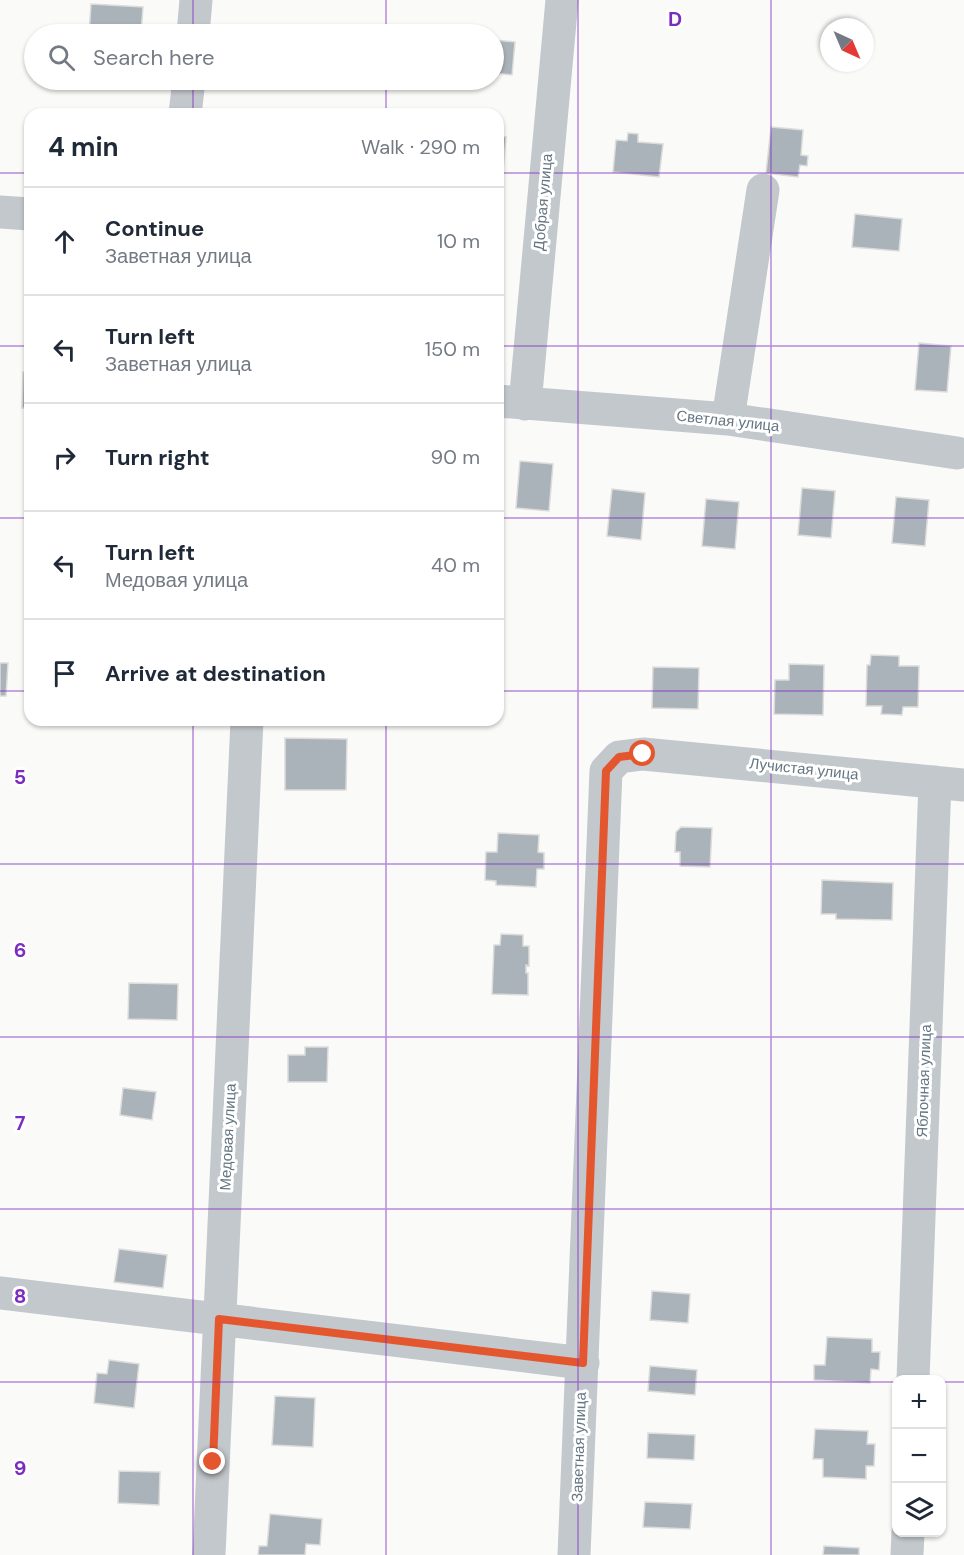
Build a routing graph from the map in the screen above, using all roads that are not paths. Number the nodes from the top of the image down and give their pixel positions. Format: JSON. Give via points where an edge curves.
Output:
{"nodes":[{"id":1,"x":196,"y":0,"type":"edge"},
{"id":2,"x":562,"y":0,"type":"edge"},
{"id":3,"x":194,"y":24,"type":"edge"},
{"id":4,"x":188,"y":90,"type":"edge"},
{"id":5,"x":186,"y":108,"type":"edge"},
{"id":6,"x":763,"y":190,"type":"dead end"},
{"id":7,"x":0,"y":212,"type":"edge"},
{"id":8,"x":24,"y":214,"type":"edge"},
{"id":9,"x":511,"y":403,"type":"edge"},
{"id":10,"x":728,"y":419,"type":"junction"},
{"id":11,"x":957,"y":453,"type":"dead end"},
{"id":12,"x":247,"y":726,"type":"edge"},
{"id":13,"x":643,"y":754,"type":"joint"},
{"id":14,"x":949,"y":784,"type":"edge"},
{"id":15,"x":0,"y":1293,"type":"edge"},
{"id":16,"x":219,"y":1319,"type":"junction"},
{"id":17,"x":583,"y":1363,"type":"junction"},
{"id":18,"x":913,"y":1375,"type":"edge"},
{"id":19,"x":908,"y":1537,"type":"edge"},
{"id":20,"x":209,"y":1555,"type":"edge"},
{"id":21,"x":574,"y":1555,"type":"edge"},
{"id":22,"x":907,"y":1555,"type":"edge"}],
"edges":[{"from":1,"to":3,"type":"street"},
{"from":2,"to":9,"type":"street","name":"Добрая улица"},
{"from":4,"to":5,"type":"street"},
{"from":6,"to":10,"type":"street"},
{"from":7,"to":8,"type":"street"},
{"from":9,"to":10,"type":"street","name":"Светлая улица"},
{"from":10,"to":11,"type":"street","name":"Светлая улица"},
{"from":12,"to":16,"type":"street","name":"Медовая улица"},
{"from":13,"to":14,"type":"street","name":"Лучистая улица"},
{"from":13,"to":17,"type":"street","name":"Заветная улица","via":[[619,757],[606,771]]},
{"from":14,"to":18,"type":"street","name":"Яблочная улица"},
{"from":15,"to":16,"type":"street"},
{"from":16,"to":17,"type":"street"},
{"from":16,"to":20,"type":"street","name":"Медовая улица"},
{"from":17,"to":21,"type":"street","name":"Заветная улица"},
{"from":19,"to":22,"type":"street"}]}
